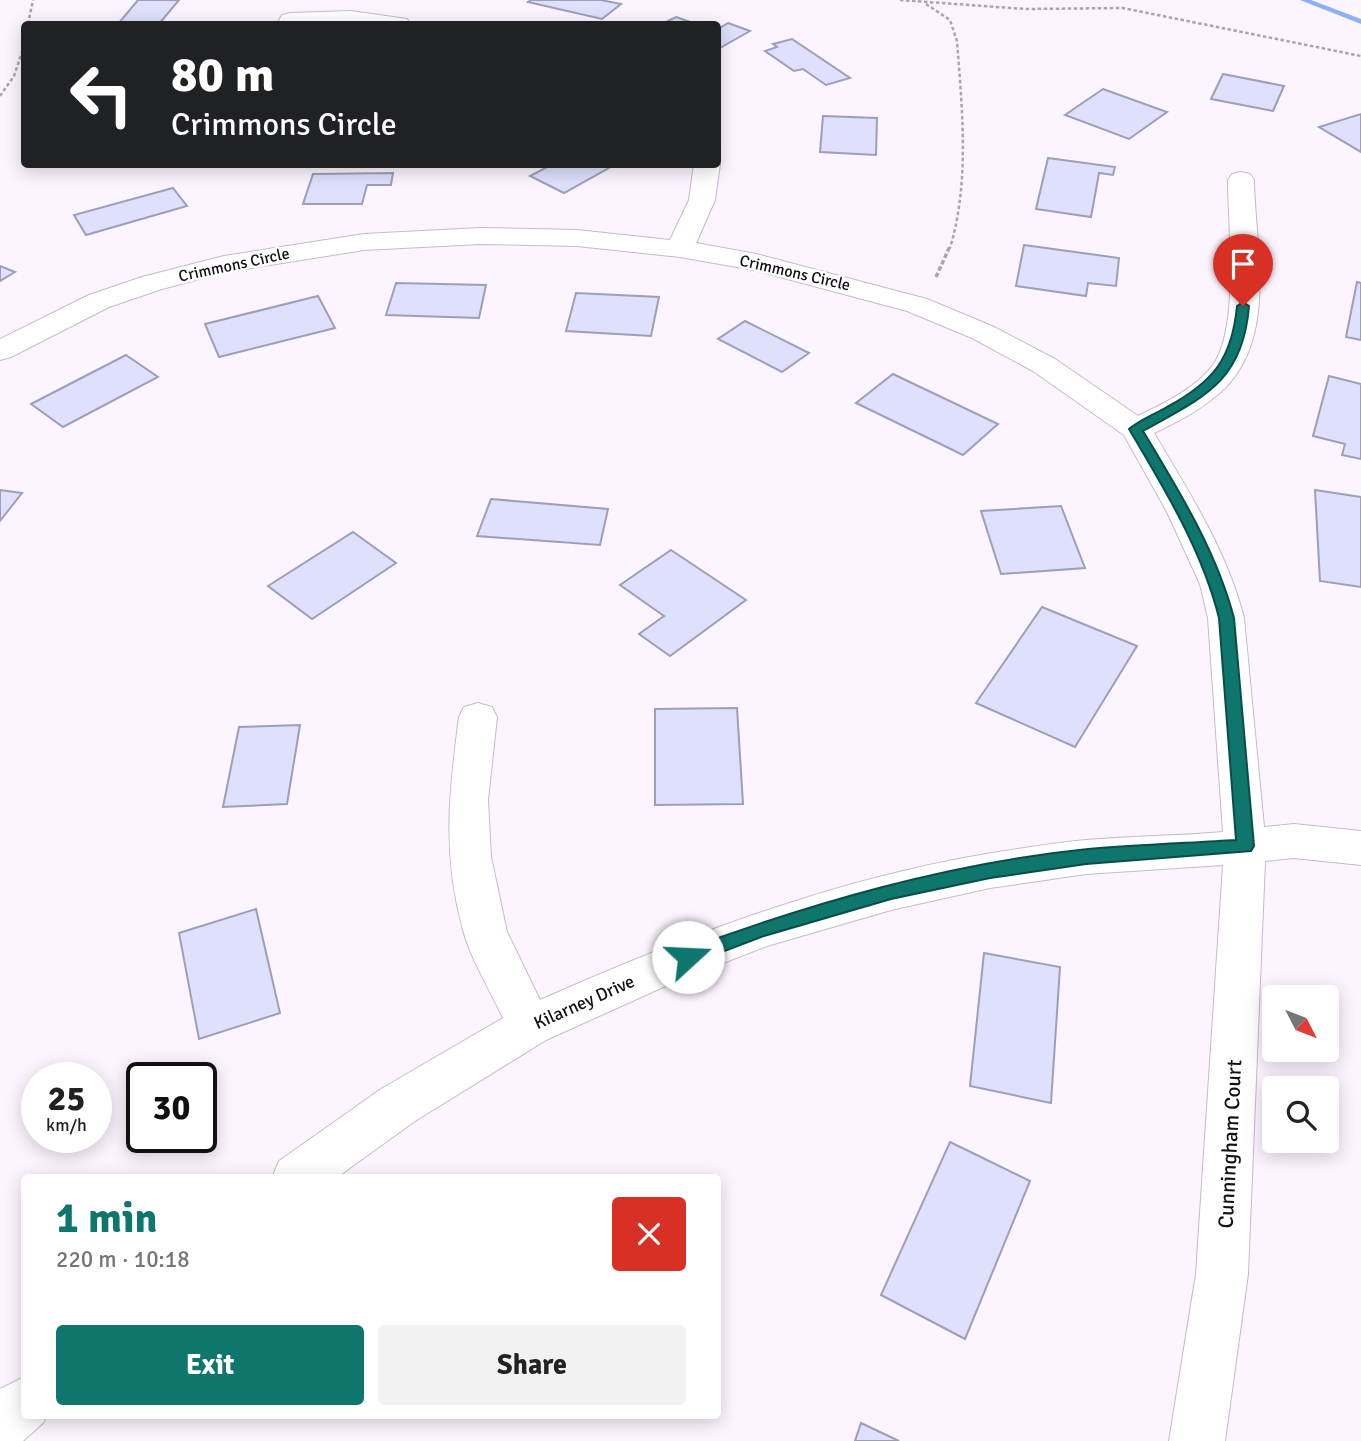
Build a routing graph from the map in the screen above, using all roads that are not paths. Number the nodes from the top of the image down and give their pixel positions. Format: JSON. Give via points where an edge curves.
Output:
{"nodes":[{"id":1,"x":290,"y":20,"type":"dead end"},
{"id":2,"x":375,"y":21,"type":"edge"},
{"id":3,"x":706,"y":168,"type":"edge"},
{"id":4,"x":1241,"y":180,"type":"dead end"},
{"id":5,"x":680,"y":249,"type":"junction"},
{"id":6,"x":0,"y":351,"type":"edge"},
{"id":7,"x":1136,"y":429,"type":"junction"},
{"id":8,"x":478,"y":717,"type":"dead end"},
{"id":9,"x":1245,"y":846,"type":"junction"},
{"id":10,"x":1361,"y":848,"type":"edge"},
{"id":11,"x":530,"y":1026,"type":"junction"},
{"id":12,"x":302,"y":1174,"type":"edge"},
{"id":13,"x":21,"y":1407,"type":"edge"},
{"id":14,"x":0,"y":1425,"type":"edge"},
{"id":15,"x":1197,"y":1441,"type":"edge"}],
"edges":[{"from":1,"to":2,"type":"street"},
{"from":3,"to":5,"type":"street","via":[[702,200]]},
{"from":4,"to":7,"type":"street","via":[[1243,306],[1232,358],[1194,398]]},
{"from":5,"to":6,"type":"street","name":"Crimmons Circle","via":[[577,238],[480,236],[391,239],[290,252],[152,283],[99,302]]},
{"from":5,"to":7,"type":"street","name":"Crimmons Circle","via":[[757,262],[917,305],[1018,349]]},
{"from":7,"to":9,"type":"street","name":"Crimmons Circle","via":[[1184,512],[1218,584],[1226,618]]},
{"from":8,"to":11,"type":"street","via":[[468,800],[470,857],[485,932]]},
{"from":9,"to":10,"type":"street","name":"Kilarney Drive","via":[[1294,841]]},
{"from":9,"to":11,"type":"street","name":"Kilarney Drive","via":[[1086,857],[891,892],[762,929],[676,961]]},
{"from":9,"to":15,"type":"street","name":"Cunningham Court","via":[[1222,1273]]},
{"from":11,"to":12,"type":"street","name":"Kilarney Drive","via":[[398,1105]]},
{"from":13,"to":14,"type":"street"}]}
